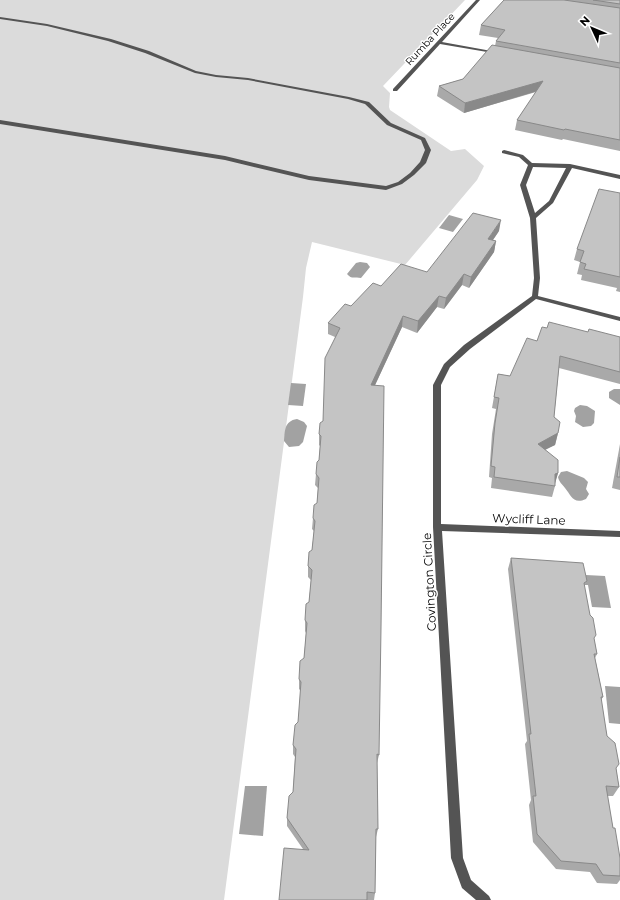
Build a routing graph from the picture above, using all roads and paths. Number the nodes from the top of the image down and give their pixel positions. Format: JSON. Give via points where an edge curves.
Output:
{"nodes":[{"id":1,"x":478,"y":0,"type":"edge"},
{"id":2,"x":0,"y":18,"type":"edge"},
{"id":3,"x":440,"y":43,"type":"junction"},
{"id":4,"x":500,"y":54,"type":"edge"},
{"id":5,"x":395,"y":90,"type":"dead end"},
{"id":6,"x":0,"y":122,"type":"edge"},
{"id":7,"x":504,"y":152,"type":"dead end"},
{"id":8,"x":531,"y":164,"type":"junction"},
{"id":9,"x":570,"y":166,"type":"junction"},
{"id":10,"x":620,"y":177,"type":"edge"},
{"id":11,"x":533,"y":218,"type":"junction"},
{"id":12,"x":535,"y":297,"type":"junction"},
{"id":13,"x":620,"y":319,"type":"edge"},
{"id":14,"x":437,"y":527,"type":"junction"},
{"id":15,"x":620,"y":534,"type":"edge"},
{"id":16,"x":485,"y":900,"type":"edge"}],
"edges":[{"from":1,"to":3,"type":"street","name":"Rumba Place"},
{"from":2,"to":6,"type":"street","via":[[47,25],[109,40],[147,52],[194,72],[367,103],[389,124],[423,139],[428,150],[423,164],[412,174],[400,183],[386,188],[309,178],[218,157]]},
{"from":3,"to":4,"type":"street"},
{"from":3,"to":5,"type":"street","name":"Rumba Place"},
{"from":7,"to":8,"type":"street","via":[[521,156]]},
{"from":8,"to":9,"type":"street"},
{"from":8,"to":11,"type":"street","via":[[523,184]]},
{"from":9,"to":10,"type":"street"},
{"from":9,"to":11,"type":"street","via":[[551,202]]},
{"from":11,"to":12,"type":"street","via":[[537,278]]},
{"from":12,"to":13,"type":"street"},
{"from":12,"to":14,"type":"street","name":"Covington Circle","via":[[467,347],[447,366],[436,385]]},
{"from":14,"to":15,"type":"street","name":"Wycliff Lane"},
{"from":14,"to":16,"type":"street","name":"Covington Circle","via":[[458,858],[466,884]]}]}
